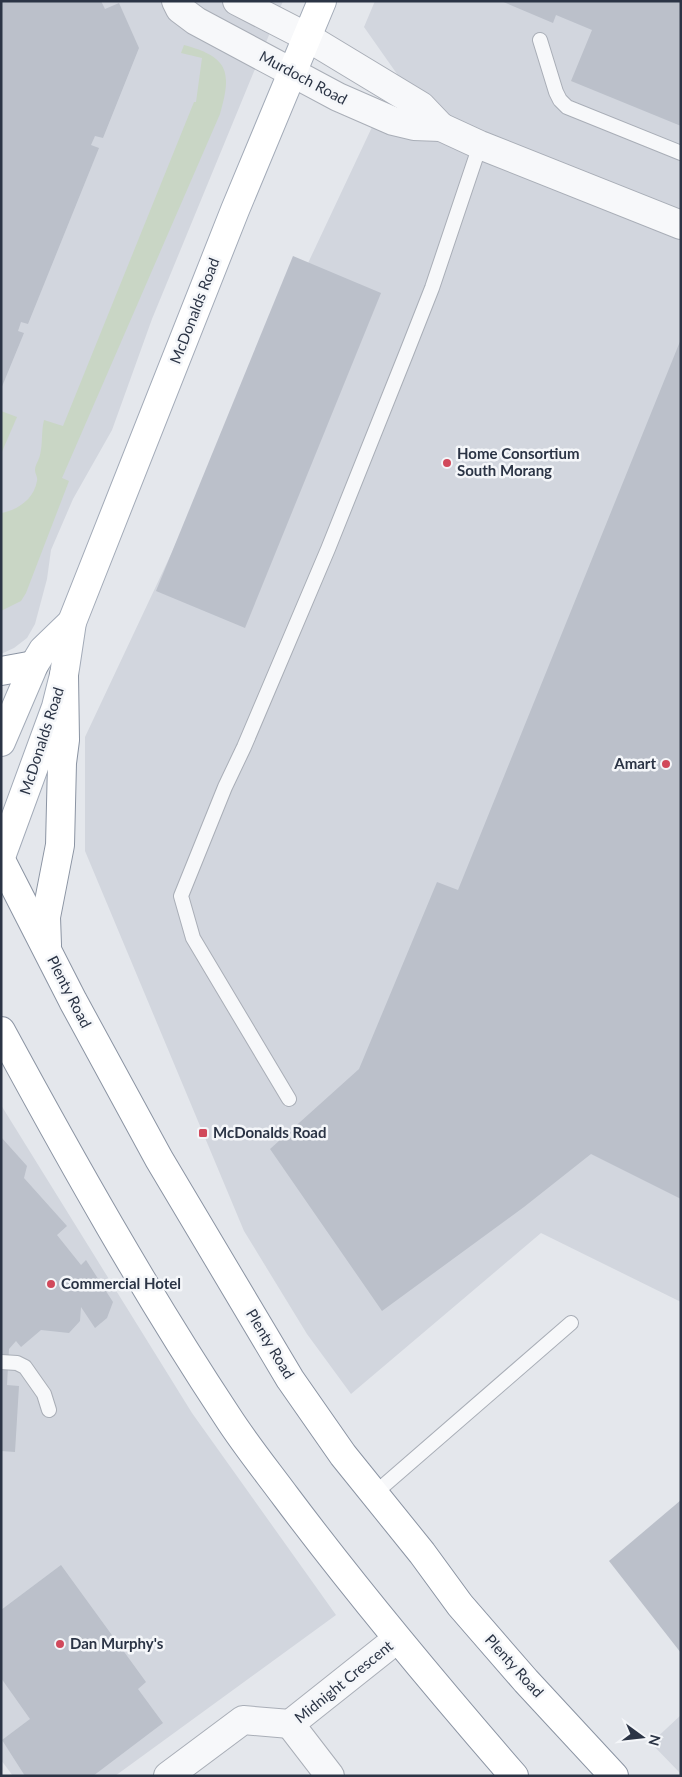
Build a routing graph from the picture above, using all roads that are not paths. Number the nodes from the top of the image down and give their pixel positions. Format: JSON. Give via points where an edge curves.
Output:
{"nodes":[{"id":1,"x":176,"y":1,"type":"edge"},
{"id":2,"x":237,"y":1,"type":"edge"},
{"id":3,"x":322,"y":1,"type":"edge"},
{"id":4,"x":307,"y":37,"type":"junction"},
{"id":5,"x":540,"y":40,"type":"dead end"},
{"id":6,"x":291,"y":73,"type":"junction"},
{"id":7,"x":441,"y":127,"type":"junction"},
{"id":8,"x":480,"y":145,"type":"junction"},
{"id":9,"x":681,"y":153,"type":"edge"},
{"id":10,"x":681,"y":225,"type":"edge"},
{"id":11,"x":72,"y":622,"type":"junction"},
{"id":12,"x":34,"y":665,"type":"junction"},
{"id":13,"x":1,"y":672,"type":"edge"},
{"id":14,"x":64,"y":675,"type":"junction"},
{"id":15,"x":1,"y":742,"type":"edge"},
{"id":16,"x":1,"y":858,"type":"edge"},
{"id":17,"x":47,"y":948,"type":"junction"},
{"id":18,"x":1,"y":1031,"type":"edge"},
{"id":19,"x":289,"y":1099,"type":"dead end"},
{"id":20,"x":571,"y":1323,"type":"dead end"},
{"id":21,"x":1,"y":1362,"type":"edge"},
{"id":22,"x":49,"y":1410,"type":"dead end"},
{"id":23,"x":374,"y":1494,"type":"junction"},
{"id":24,"x":397,"y":1639,"type":"junction"},
{"id":25,"x":290,"y":1724,"type":"junction"},
{"id":26,"x":168,"y":1776,"type":"edge"},
{"id":27,"x":330,"y":1776,"type":"edge"},
{"id":28,"x":514,"y":1776,"type":"edge"},
{"id":29,"x":614,"y":1776,"type":"edge"}],
"edges":[{"from":1,"to":6,"type":"street","name":"Murdoch Road","via":[[180,9],[196,21]]},
{"from":2,"to":4,"type":"street","name":"Murdoch Road"},
{"from":3,"to":4,"type":"main road","name":"McDonalds Road"},
{"from":4,"to":6,"type":"main road","name":"McDonalds Road"},
{"from":4,"to":7,"type":"street","name":"Murdoch Road","via":[[422,106]]},
{"from":5,"to":9,"type":"lane","via":[[556,92],[567,106]]},
{"from":6,"to":7,"type":"street","name":"Murdoch Road","via":[[393,122]]},
{"from":6,"to":11,"type":"main road","name":"McDonalds Road"},
{"from":7,"to":8,"type":"street","name":"Murdoch Road"},
{"from":8,"to":10,"type":"street","name":"Murdoch Road"},
{"from":8,"to":19,"type":"lane","via":[[432,288],[328,550],[221,794],[181,896],[193,938]]},
{"from":11,"to":12,"type":"main road","name":"McDonalds Road","via":[[43,650]]},
{"from":11,"to":14,"type":"main road","name":"McDonalds Road"},
{"from":12,"to":13,"type":"main road"},
{"from":12,"to":15,"type":"main road","name":"McDonalds Road"},
{"from":14,"to":16,"type":"main road","name":"McDonalds Road","via":[[56,707]]},
{"from":14,"to":17,"type":"main road","via":[[65,740],[60,845],[46,917]]},
{"from":16,"to":17,"type":"main road","name":"Plenty Road"},
{"from":17,"to":23,"type":"main road","name":"Plenty Road","via":[[177,1191],[290,1378]]},
{"from":18,"to":24,"type":"main road","via":[[128,1256],[228,1418],[326,1551]]},
{"from":20,"to":23,"type":"lane"},
{"from":21,"to":22,"type":"lane","via":[[25,1367],[44,1394]]},
{"from":23,"to":29,"type":"main road","name":"Plenty Road","via":[[460,1605]]},
{"from":24,"to":25,"type":"street","name":"Midnight Crescent"},
{"from":24,"to":28,"type":"main road"},
{"from":25,"to":26,"type":"street","name":"Midnight Crescent","via":[[244,1720]]},
{"from":25,"to":27,"type":"street","name":"Midnight Crescent"}]}
